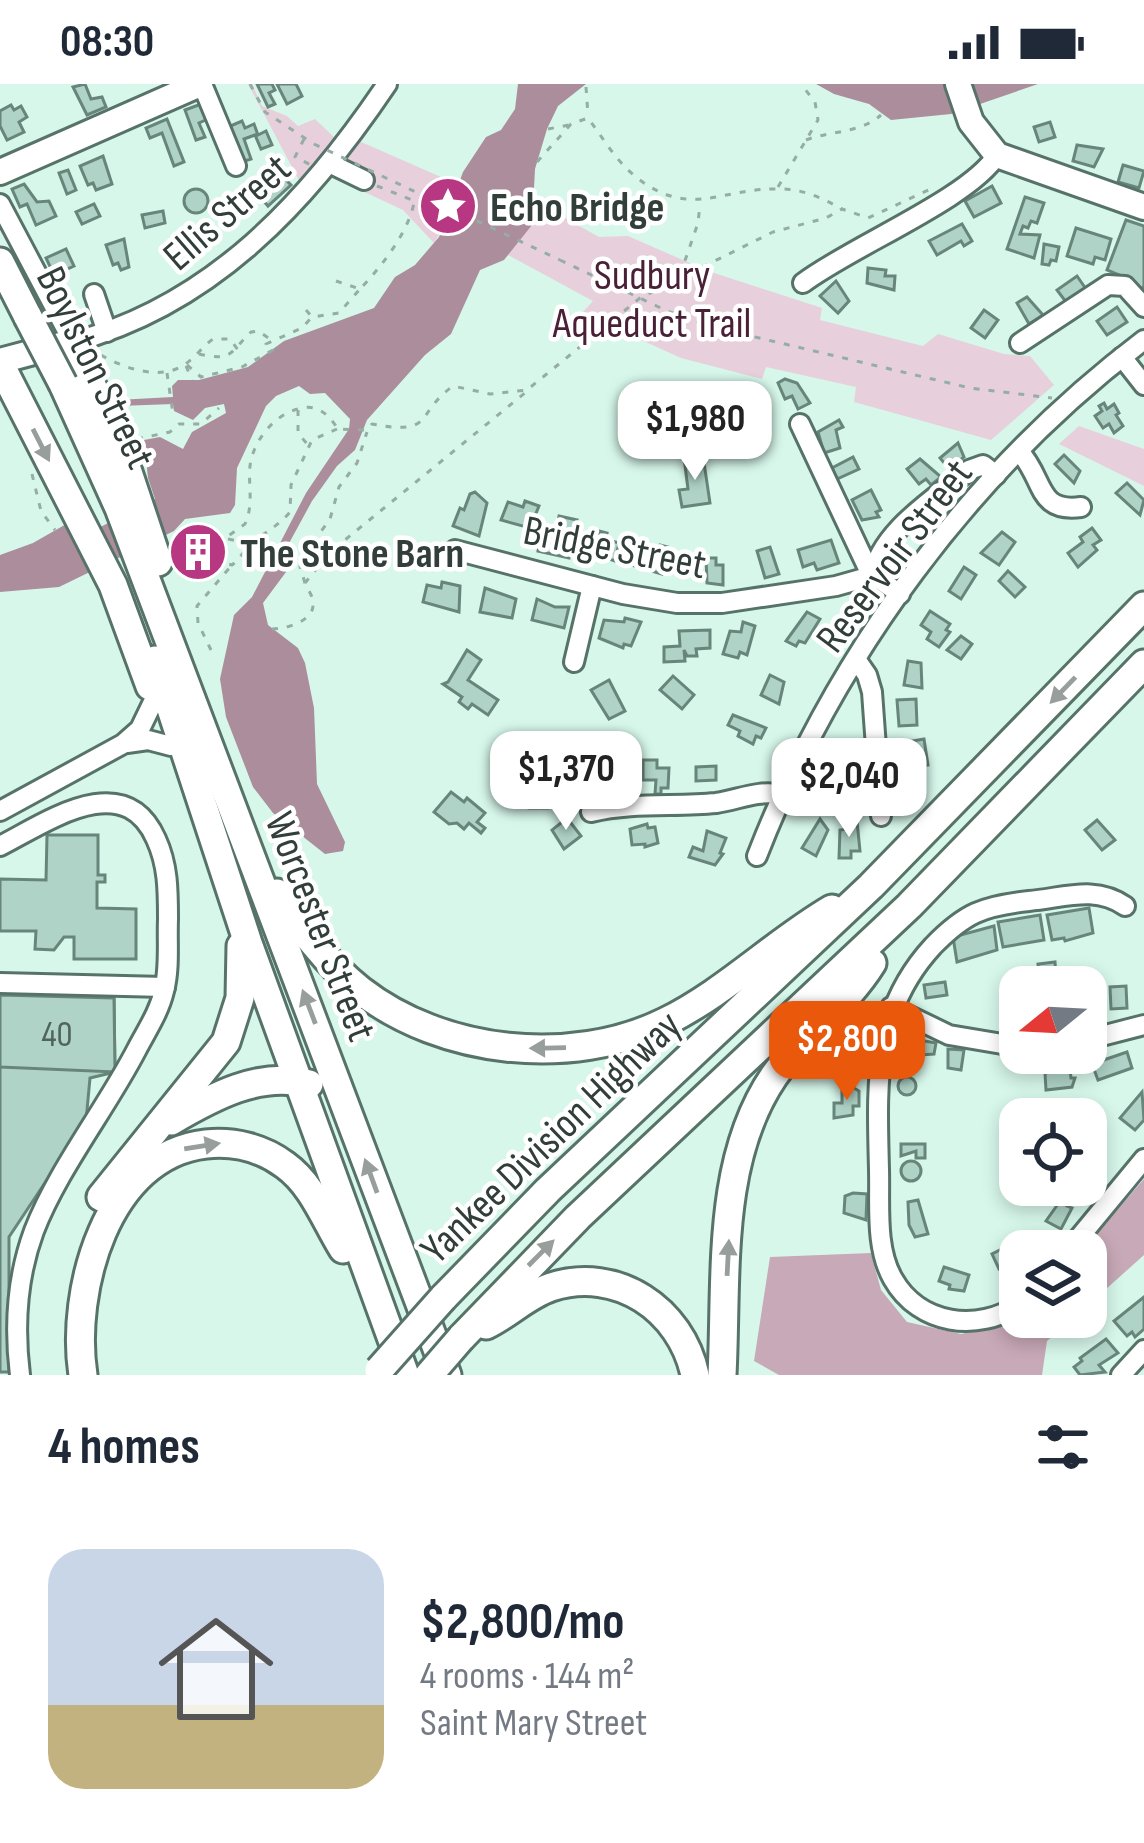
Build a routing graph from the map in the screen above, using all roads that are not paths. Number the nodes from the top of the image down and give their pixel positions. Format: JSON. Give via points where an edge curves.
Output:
{"nodes":[{"id":1,"x":201,"y":84,"type":"edge"},
{"id":2,"x":387,"y":84,"type":"edge"},
{"id":3,"x":958,"y":84,"type":"edge"},
{"id":4,"x":998,"y":155,"type":"junction"},
{"id":5,"x":236,"y":166,"type":"dead end"},
{"id":6,"x":324,"y":166,"type":"junction"},
{"id":7,"x":0,"y":172,"type":"edge"},
{"id":8,"x":364,"y":180,"type":"road end"},
{"id":9,"x":0,"y":204,"type":"edge"},
{"id":10,"x":1144,"y":207,"type":"edge"},
{"id":11,"x":0,"y":262,"type":"edge"},
{"id":12,"x":803,"y":283,"type":"dead end"},
{"id":13,"x":94,"y":294,"type":"dead end"},
{"id":14,"x":1144,"y":307,"type":"edge"},
{"id":15,"x":14,"y":311,"type":"edge"},
{"id":16,"x":107,"y":332,"type":"junction"},
{"id":17,"x":1020,"y":343,"type":"dead end"},
{"id":18,"x":1143,"y":343,"type":"edge"},
{"id":19,"x":84,"y":346,"type":"junction"},
{"id":20,"x":1122,"y":357,"type":"junction"},
{"id":21,"x":0,"y":363,"type":"edge"},
{"id":22,"x":1144,"y":385,"type":"edge"},
{"id":23,"x":800,"y":424,"type":"dead end"},
{"id":24,"x":1019,"y":451,"type":"junction"},
{"id":25,"x":996,"y":475,"type":"junction"},
{"id":26,"x":1081,"y":507,"type":"dead end"},
{"id":27,"x":100,"y":516,"type":"junction"},
{"id":28,"x":455,"y":550,"type":"dead end"},
{"id":29,"x":130,"y":562,"type":"junction"},
{"id":30,"x":872,"y":577,"type":"junction"},
{"id":31,"x":592,"y":586,"type":"junction"},
{"id":32,"x":900,"y":594,"type":"junction"},
{"id":33,"x":1144,"y":606,"type":"edge"},
{"id":34,"x":856,"y":659,"type":"junction"},
{"id":35,"x":574,"y":662,"type":"dead end"},
{"id":36,"x":1144,"y":664,"type":"edge"},
{"id":37,"x":154,"y":700,"type":"junction"},
{"id":38,"x":122,"y":744,"type":"junction"},
{"id":39,"x":171,"y":746,"type":"junction"},
{"id":40,"x":782,"y":795,"type":"junction"},
{"id":41,"x":0,"y":811,"type":"edge"},
{"id":42,"x":591,"y":812,"type":"dead end"},
{"id":43,"x":881,"y":817,"type":"dead end"},
{"id":44,"x":0,"y":846,"type":"edge"},
{"id":45,"x":219,"y":853,"type":"junction"},
{"id":46,"x":250,"y":853,"type":"junction"},
{"id":47,"x":757,"y":856,"type":"dead end"},
{"id":48,"x":871,"y":886,"type":"junction"},
{"id":49,"x":1125,"y":906,"type":"dead end"},
{"id":50,"x":902,"y":912,"type":"junction"},
{"id":51,"x":239,"y":918,"type":"junction"},
{"id":52,"x":0,"y":983,"type":"edge"},
{"id":53,"x":165,"y":987,"type":"junction"},
{"id":54,"x":891,"y":1006,"type":"junction"},
{"id":55,"x":1144,"y":1025,"type":"edge"},
{"id":56,"x":1107,"y":1035,"type":"edge"},
{"id":57,"x":999,"y":1043,"type":"edge"},
{"id":58,"x":297,"y":1081,"type":"junction"},
{"id":59,"x":350,"y":1117,"type":"junction"},
{"id":60,"x":158,"y":1129,"type":"junction"},
{"id":61,"x":1144,"y":1159,"type":"edge"},
{"id":62,"x":1085,"y":1230,"type":"edge"},
{"id":63,"x":376,"y":1301,"type":"junction"},
{"id":64,"x":999,"y":1314,"type":"edge"},
{"id":65,"x":460,"y":1338,"type":"junction"},
{"id":66,"x":1144,"y":1350,"type":"edge"},
{"id":67,"x":383,"y":1374,"type":"edge"},
{"id":68,"x":20,"y":1375,"type":"edge"},
{"id":69,"x":65,"y":1375,"type":"edge"},
{"id":70,"x":82,"y":1375,"type":"edge"},
{"id":71,"x":428,"y":1375,"type":"edge"},
{"id":72,"x":447,"y":1375,"type":"edge"},
{"id":73,"x":695,"y":1375,"type":"edge"},
{"id":74,"x":722,"y":1375,"type":"edge"},
{"id":75,"x":1120,"y":1375,"type":"edge"}],
"edges":[{"from":1,"to":5,"type":"street"},
{"from":1,"to":7,"type":"main road"},
{"from":2,"to":6,"type":"street","name":"Ellis Street"},
{"from":3,"to":4,"type":"main road","via":[[979,135]]},
{"from":4,"to":10,"type":"main road"},
{"from":4,"to":12,"type":"street"},
{"from":6,"to":8,"type":"street"},
{"from":6,"to":16,"type":"street","name":"Ellis Street","via":[[292,207],[199,286]]},
{"from":9,"to":19,"type":"street"},
{"from":11,"to":15,"type":"highway","name":"Boylston Street"},
{"from":13,"to":16,"type":"street"},
{"from":14,"to":17,"type":"street","via":[[1125,286],[1108,285]]},
{"from":15,"to":27,"type":"highway","name":"Boylston Street","via":[[55,387]]},
{"from":16,"to":19,"type":"street","name":"Ellis Street"},
{"from":18,"to":20,"type":"street","name":"Reservoir Street"},
{"from":19,"to":21,"type":"main road"},
{"from":19,"to":27,"type":"highway","via":[[112,428]]},
{"from":20,"to":22,"type":"street"},
{"from":20,"to":24,"type":"street","name":"Reservoir Street"},
{"from":21,"to":27,"type":"highway","one_way":true},
{"from":23,"to":30,"type":"street"},
{"from":24,"to":25,"type":"street","name":"Reservoir Street"},
{"from":24,"to":26,"type":"street","via":[[1051,505]]},
{"from":25,"to":30,"type":"street","via":[[983,465],[969,470],[895,533]]},
{"from":25,"to":32,"type":"street","name":"Reservoir Street"},
{"from":27,"to":29,"type":"highway","name":"Worcester Street"},
{"from":27,"to":29,"type":"highway"},
{"from":28,"to":31,"type":"street","name":"Bridge Street"},
{"from":29,"to":37,"type":"highway"},
{"from":29,"to":45,"type":"highway","name":"Worcester Street"},
{"from":29,"to":46,"type":"highway","name":"Worcester Street","via":[[185,648],[213,762]]},
{"from":30,"to":31,"type":"street","name":"Bridge Street","via":[[700,604]]},
{"from":30,"to":32,"type":"street"},
{"from":31,"to":35,"type":"street"},
{"from":32,"to":34,"type":"street","name":"Reservoir Street"},
{"from":33,"to":48,"type":"highway","name":"Yankee Division Highway","one_way":true},
{"from":34,"to":40,"type":"street","name":"Reservoir Street"},
{"from":34,"to":43,"type":"street","via":[[872,692]]},
{"from":36,"to":50,"type":"highway","name":"Yankee Division Highway"},
{"from":37,"to":38,"type":"street"},
{"from":37,"to":39,"type":"highway"},
{"from":38,"to":39,"type":"street"},
{"from":38,"to":41,"type":"street"},
{"from":39,"to":45,"type":"highway"},
{"from":40,"to":42,"type":"street"},
{"from":40,"to":47,"type":"street","name":"Reservoir Street"},
{"from":44,"to":53,"type":"street","via":[[88,806],[116,803],[142,814],[167,872]]},
{"from":45,"to":51,"type":"highway","name":"Worcester Street"},
{"from":48,"to":46,"type":"highway","one_way":true,"via":[[662,1024],[593,1045],[527,1048],[444,1033],[362,991],[315,945]]},
{"from":59,"to":46,"type":"highway","name":"Worcester Street","one_way":true},
{"from":48,"to":67,"type":"highway","name":"Yankee Division Highway","bridge":true,"via":[[548,1190],[443,1298]]},
{"from":49,"to":54,"type":"street","via":[[1084,893],[968,914],[909,972]]},
{"from":65,"to":50,"type":"highway","name":"Yankee Division Highway","one_way":true},
{"from":74,"to":50,"type":"highway","one_way":true,"via":[[731,1201],[747,1129],[774,1076],[864,975]]},
{"from":51,"to":58,"type":"highway","name":"Worcester Street"},
{"from":51,"to":60,"type":"highway","via":[[242,979],[233,1026]]},
{"from":52,"to":53,"type":"street"},
{"from":53,"to":68,"type":"street","via":[[32,1236],[18,1303]]},
{"from":54,"to":57,"type":"street","via":[[949,1035]]},
{"from":54,"to":64,"type":"street","via":[[878,1132],[890,1272],[917,1306],[950,1320]]},
{"from":55,"to":56,"type":"street"},
{"from":58,"to":59,"type":"highway","via":[[318,1088]]},
{"from":58,"to":60,"type":"highway","via":[[235,1089]]},
{"from":58,"to":63,"type":"highway","name":"Worcester Street"},
{"from":72,"to":59,"type":"highway","name":"Worcester Street","one_way":true},
{"from":60,"to":69,"type":"highway","via":[[115,1177],[80,1237],[64,1294]]},
{"from":61,"to":62,"type":"street"},
{"from":63,"to":67,"type":"highway","name":"Worcester Street"},
{"from":70,"to":63,"type":"highway","one_way":true,"via":[[80,1309],[104,1229],[141,1175],[190,1147],[241,1145],[285,1164]]},
{"from":65,"to":71,"type":"highway","name":"Yankee Division Highway","bridge":true},
{"from":65,"to":73,"type":"highway","via":[[547,1289],[601,1282],[659,1310],[682,1338]]},
{"from":66,"to":75,"type":"street"}]}
